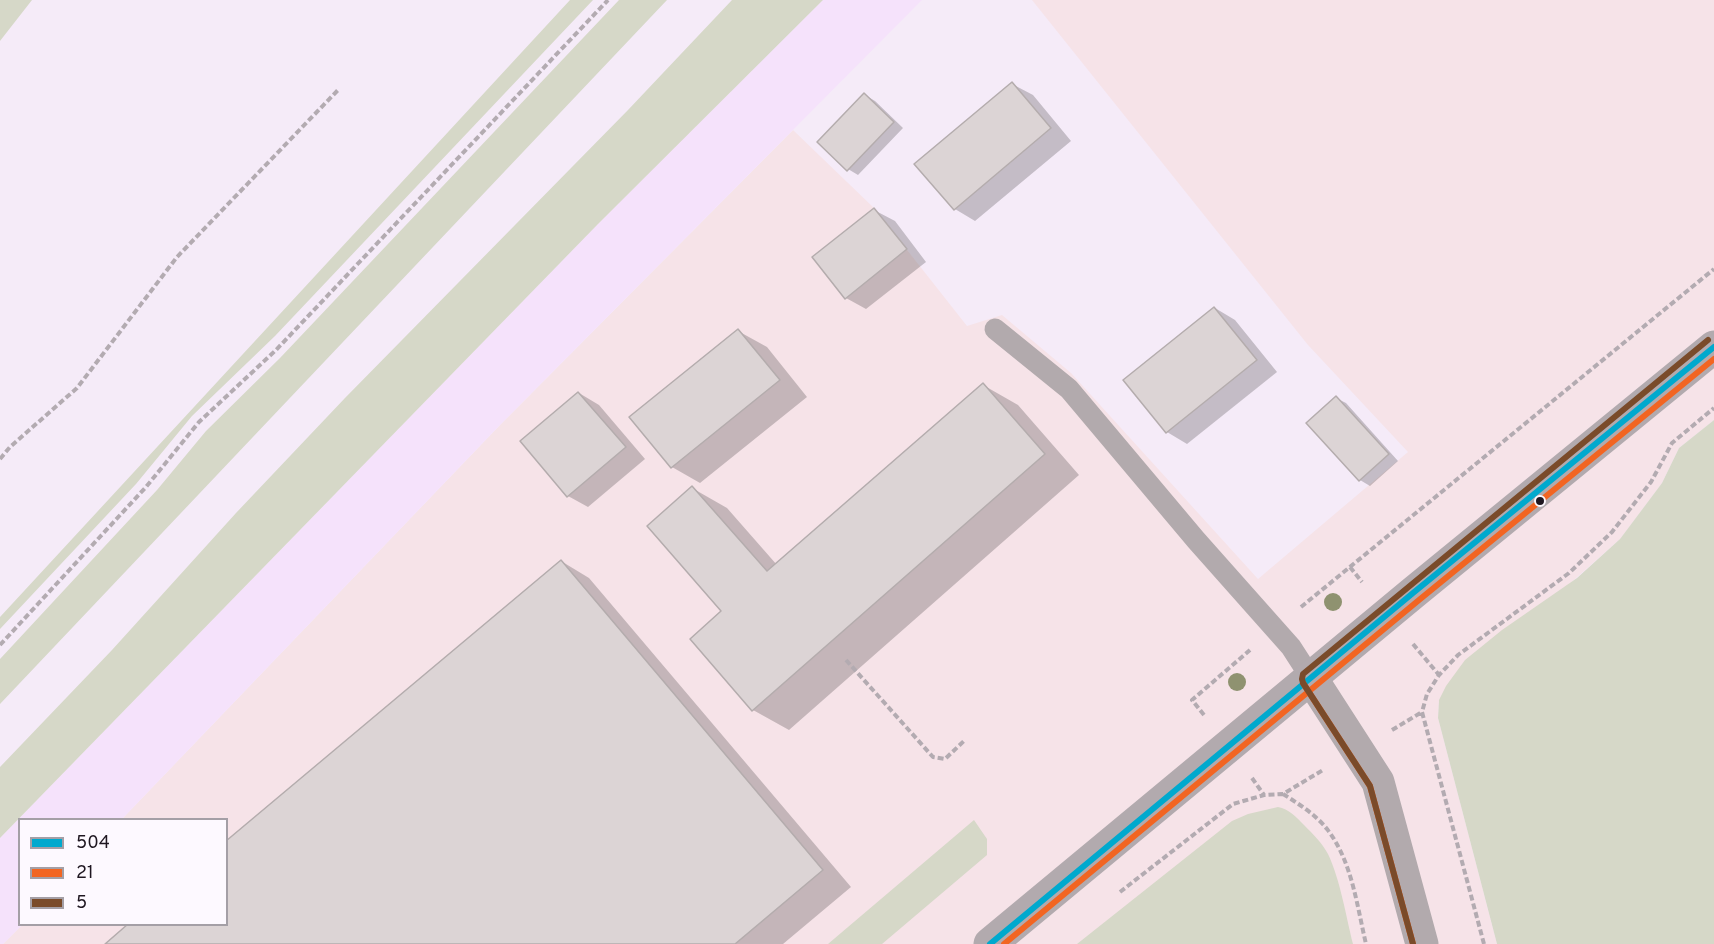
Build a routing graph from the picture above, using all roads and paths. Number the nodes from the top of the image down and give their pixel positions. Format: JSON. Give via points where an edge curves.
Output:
{"nodes":[{"id":1,"x":608,"y":0,"type":"edge"},
{"id":2,"x":339,"y":89,"type":"dead end"},
{"id":3,"x":1714,"y":269,"type":"edge"},
{"id":4,"x":996,"y":329,"type":"dead end"},
{"id":5,"x":1714,"y":347,"type":"edge"},
{"id":6,"x":1714,"y":408,"type":"edge"},
{"id":7,"x":0,"y":459,"type":"edge"},
{"id":8,"x":1350,"y":567,"type":"dead end"},
{"id":9,"x":0,"y":645,"type":"edge"},
{"id":10,"x":846,"y":660,"type":"dead end"},
{"id":11,"x":1311,"y":678,"type":"junction"},
{"id":12,"x":965,"y":740,"type":"dead end"},
{"id":13,"x":1120,"y":892,"type":"dead end"},
{"id":14,"x":990,"y":944,"type":"edge"},
{"id":15,"x":1366,"y":944,"type":"edge"},
{"id":16,"x":1422,"y":944,"type":"edge"},
{"id":17,"x":1484,"y":944,"type":"edge"}],
"edges":[{"from":1,"to":9,"type":"path","via":[[276,350],[199,422],[146,487]]},
{"from":2,"to":7,"type":"path","via":[[177,257],[77,387]]},
{"from":3,"to":8,"type":"path"},
{"from":4,"to":11,"type":"lane","via":[[1069,389],[1292,647]]},
{"from":5,"to":11,"type":"main road"},
{"from":6,"to":17,"type":"path","via":[[1672,442],[1651,482],[1612,532],[1569,573],[1458,655],[1427,694],[1422,712]]},
{"from":10,"to":12,"type":"path","via":[[933,757],[945,759]]},
{"from":11,"to":14,"type":"main road"},
{"from":11,"to":16,"type":"street","via":[[1378,782]]},
{"from":13,"to":15,"type":"path","via":[[1233,804],[1283,794],[1327,828],[1340,850]]}]}
